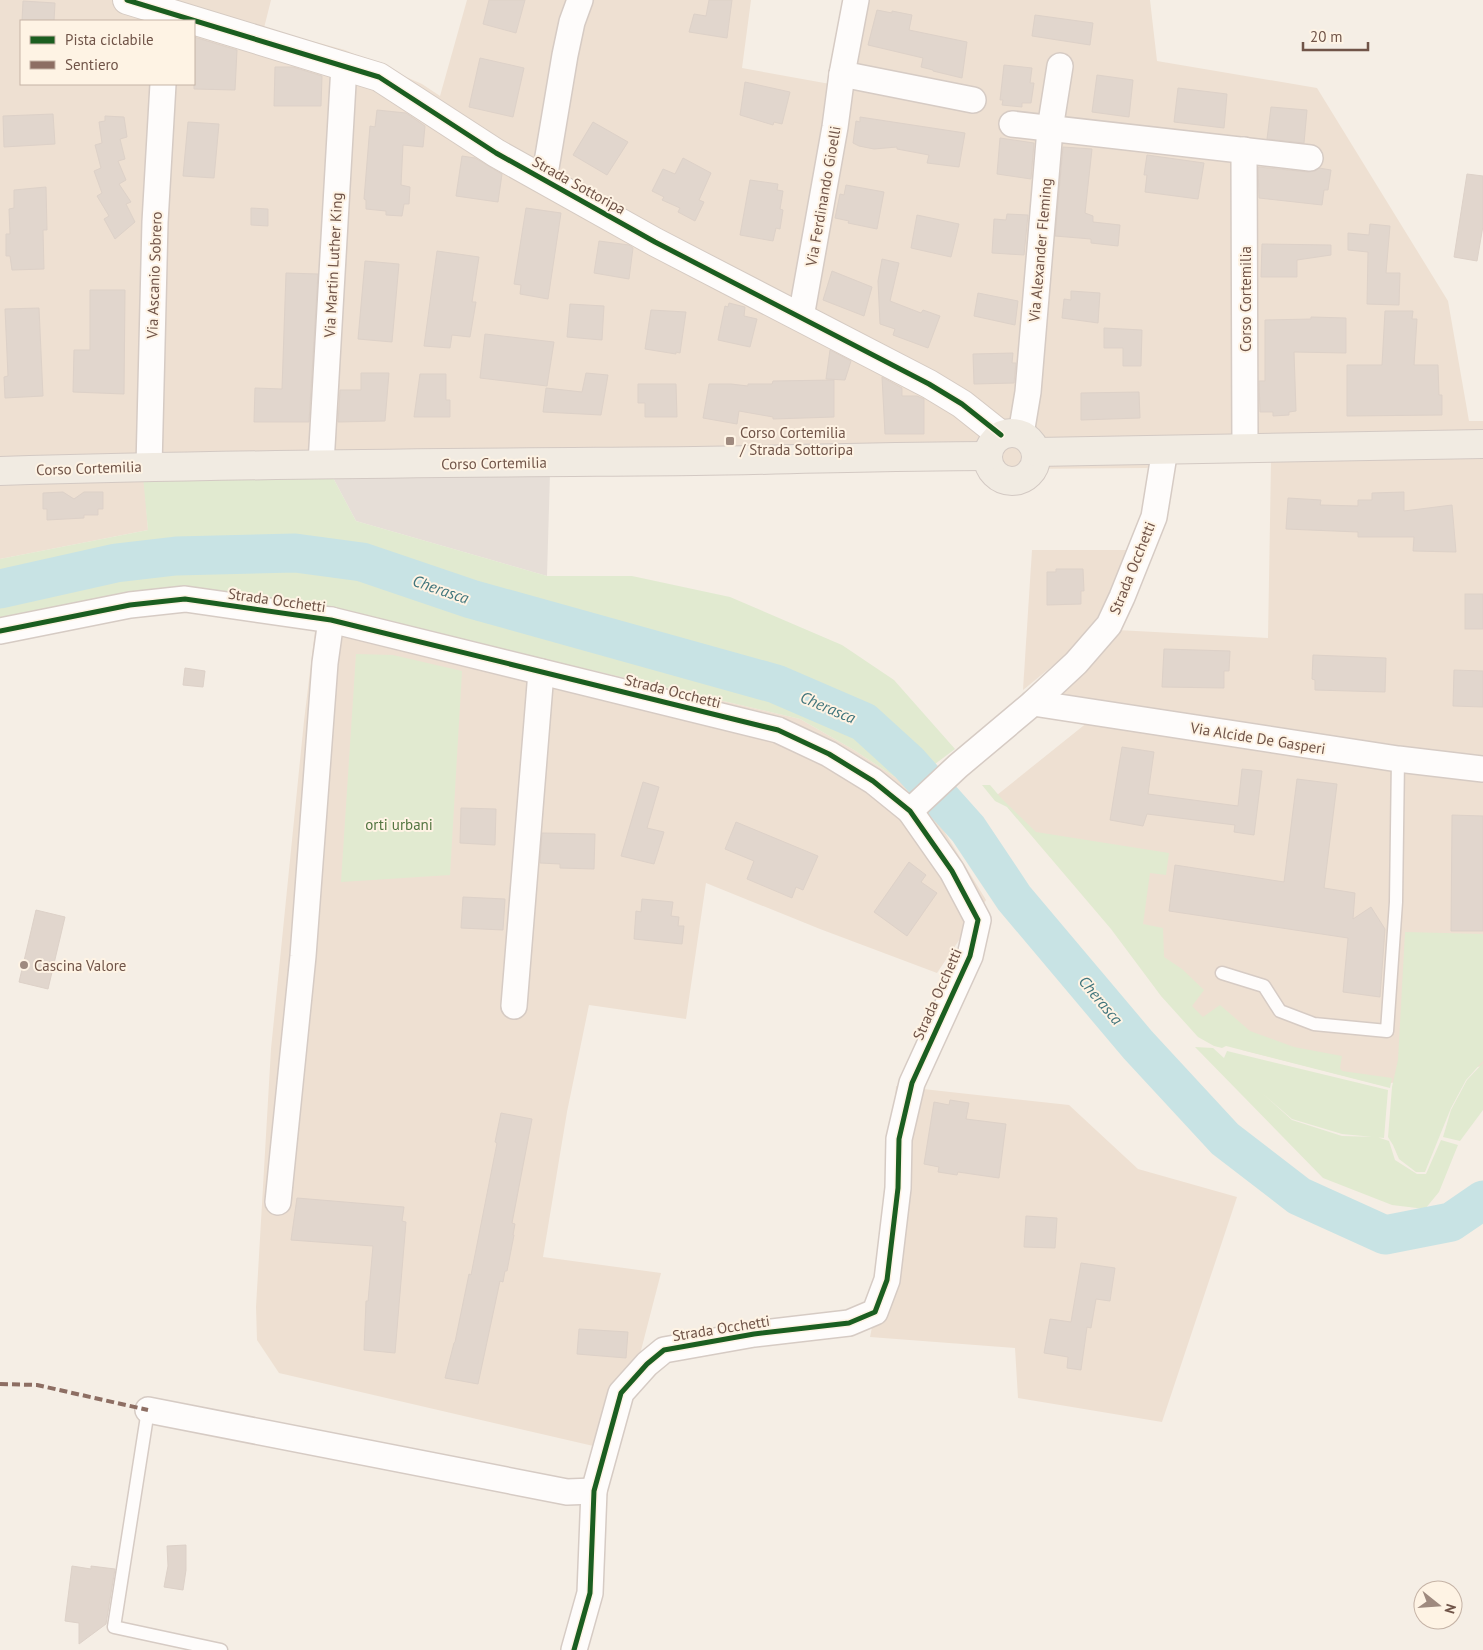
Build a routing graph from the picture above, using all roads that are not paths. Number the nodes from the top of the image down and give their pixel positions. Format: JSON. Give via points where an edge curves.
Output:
{"nodes":[{"id":1,"x":127,"y":0,"type":"edge"},
{"id":2,"x":580,"y":0,"type":"edge"},
{"id":3,"x":856,"y":0,"type":"edge"},
{"id":4,"x":167,"y":17,"type":"edge"},
{"id":5,"x":195,"y":25,"type":"edge"},
{"id":6,"x":344,"y":66,"type":"junction"},
{"id":7,"x":1060,"y":66,"type":"dead end"},
{"id":8,"x":842,"y":74,"type":"junction"},
{"id":9,"x":163,"y":85,"type":"edge"},
{"id":10,"x":973,"y":100,"type":"dead end"},
{"id":11,"x":1012,"y":124,"type":"dead end"},
{"id":12,"x":1050,"y":129,"type":"junction"},
{"id":13,"x":1244,"y":150,"type":"junction"},
{"id":14,"x":1310,"y":158,"type":"dead end"},
{"id":15,"x":544,"y":180,"type":"junction"},
{"id":16,"x":801,"y":317,"type":"junction"},
{"id":17,"x":1011,"y":444,"type":"junction"},
{"id":18,"x":1483,"y":444,"type":"edge"},
{"id":19,"x":1245,"y":447,"type":"junction"},
{"id":20,"x":1164,"y":449,"type":"junction"},
{"id":21,"x":321,"y":464,"type":"junction"},
{"id":22,"x":149,"y":466,"type":"junction"},
{"id":23,"x":0,"y":471,"type":"edge"},
{"id":24,"x":331,"y":620,"type":"junction"},
{"id":25,"x":0,"y":631,"type":"edge"},
{"id":26,"x":541,"y":672,"type":"junction"},
{"id":27,"x":1033,"y":703,"type":"junction"},
{"id":28,"x":1398,"y":759,"type":"junction"},
{"id":29,"x":1483,"y":769,"type":"edge"},
{"id":30,"x":910,"y":811,"type":"junction"},
{"id":31,"x":1222,"y":973,"type":"dead end"},
{"id":32,"x":514,"y":1006,"type":"dead end"},
{"id":33,"x":278,"y":1202,"type":"dead end"},
{"id":34,"x":148,"y":1410,"type":"joint"},
{"id":35,"x":594,"y":1491,"type":"junction"},
{"id":36,"x":222,"y":1650,"type":"edge"},
{"id":37,"x":574,"y":1650,"type":"edge"}],
"edges":[{"from":1,"to":4,"type":"street","name":"Strada Sottoripa"},
{"from":2,"to":15,"type":"street","name":"Strada Sottoripa","via":[[565,55]]},
{"from":3,"to":8,"type":"street","name":"Via Ferdinando Gioelli"},
{"from":5,"to":6,"type":"street","name":"Strada Sottoripa"},
{"from":6,"to":15,"type":"street","name":"Strada Sottoripa","via":[[379,77],[496,153]]},
{"from":6,"to":21,"type":"street","name":"Via Martin Luther King"},
{"from":7,"to":12,"type":"street","name":"Via Alexander Fleming"},
{"from":8,"to":10,"type":"street"},
{"from":8,"to":16,"type":"street","name":"Via Ferdinando Gioelli"},
{"from":9,"to":22,"type":"street","name":"Via Ascanio Sobrero","via":[[155,222]]},
{"from":11,"to":12,"type":"street"},
{"from":12,"to":13,"type":"street"},
{"from":12,"to":17,"type":"street","name":"Via Alexander Fleming","via":[[1028,392]]},
{"from":13,"to":14,"type":"street"},
{"from":13,"to":19,"type":"street","name":"Corso Cortemilia"},
{"from":15,"to":16,"type":"street","name":"Strada Sottoripa"},
{"from":16,"to":17,"type":"street","name":"Strada Sottoripa","via":[[929,384],[962,404]]},
{"from":17,"to":20,"type":"main road","name":"Corso Cortemilia"},
{"from":17,"to":21,"type":"main road","name":"Corso Cortemilia","via":[[904,456]]},
{"from":18,"to":19,"type":"main road","name":"Corso Cortemilia"},
{"from":19,"to":20,"type":"main road","name":"Corso Cortemilia"},
{"from":20,"to":27,"type":"street","name":"Strada Occhetti","via":[[1154,517],[1109,625],[1076,663]]},
{"from":21,"to":22,"type":"main road","name":"Corso Cortemilia"},
{"from":22,"to":23,"type":"main road","name":"Corso Cortemilia"},
{"from":24,"to":25,"type":"street","name":"Strada Occhetti","via":[[185,599],[130,604]]},
{"from":24,"to":26,"type":"street","name":"Strada Occhetti"},
{"from":24,"to":33,"type":"street","via":[[303,956]]},
{"from":26,"to":30,"type":"street","name":"Strada Occhetti","via":[[778,730],[829,754],[873,781]]},
{"from":26,"to":32,"type":"street"},
{"from":27,"to":28,"type":"street","name":"Via Alcide De Gasperi"},
{"from":27,"to":30,"type":"street","name":"Strada Occhetti"},
{"from":28,"to":29,"type":"street","name":"Via Alcide De Gasperi"},
{"from":28,"to":31,"type":"lane","via":[[1396,902],[1387,1032],[1314,1024],[1280,1011],[1264,986]]},
{"from":30,"to":35,"type":"street","name":"Strada Occhetti","via":[[952,871],[978,920],[970,956],[912,1083],[898,1140],[898,1188],[887,1280],[875,1312],[849,1323],[754,1334],[664,1350],[621,1392]]},
{"from":34,"to":35,"type":"street","via":[[567,1492]]},
{"from":34,"to":36,"type":"lane","via":[[114,1627]]},
{"from":35,"to":37,"type":"street","name":"Strada Occhetti","via":[[590,1593]]}]}
